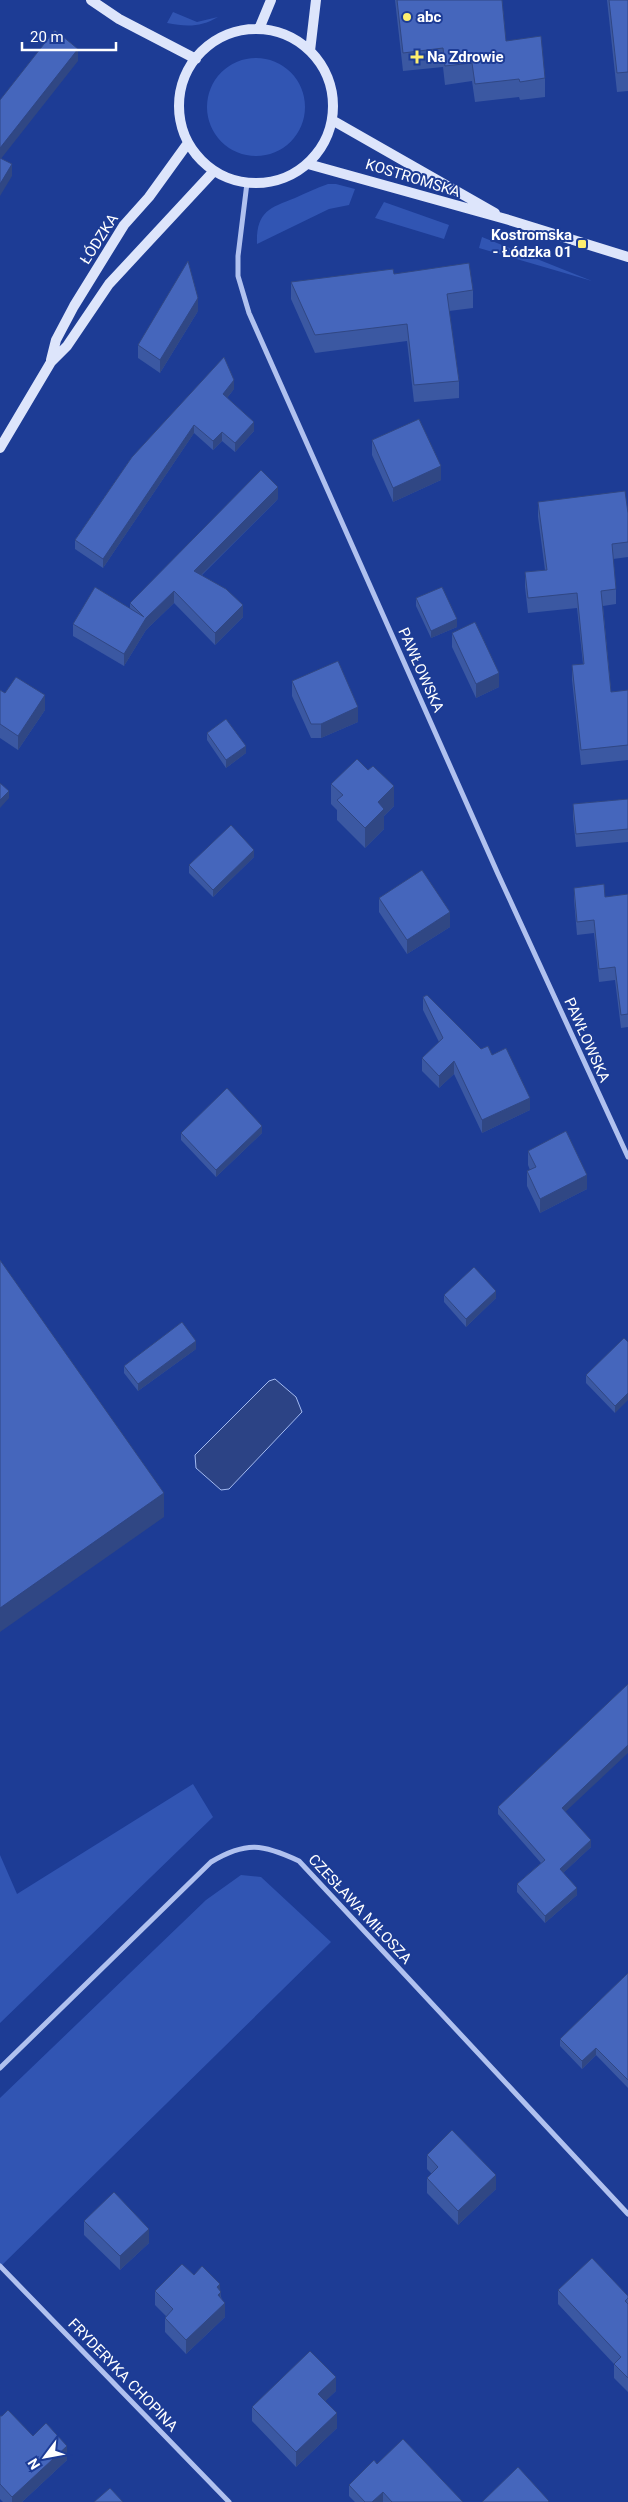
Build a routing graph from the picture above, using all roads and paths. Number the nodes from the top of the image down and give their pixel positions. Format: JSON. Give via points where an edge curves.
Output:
{"nodes":[{"id":1,"x":91,"y":0,"type":"edge"},
{"id":2,"x":271,"y":0,"type":"edge"},
{"id":3,"x":316,"y":0,"type":"edge"},
{"id":4,"x":259,"y":29,"type":"junction"},
{"id":5,"x":310,"y":51,"type":"junction"},
{"id":6,"x":196,"y":59,"type":"junction"},
{"id":7,"x":332,"y":120,"type":"junction"},
{"id":8,"x":188,"y":143,"type":"junction"},
{"id":9,"x":308,"y":164,"type":"junction"},
{"id":10,"x":214,"y":171,"type":"junction"},
{"id":11,"x":247,"y":183,"type":"junction"},
{"id":12,"x":509,"y":220,"type":"junction"},
{"id":13,"x":628,"y":257,"type":"edge"},
{"id":14,"x":51,"y":362,"type":"junction"},
{"id":15,"x":0,"y":448,"type":"edge"},
{"id":16,"x":628,"y":1157,"type":"edge"},
{"id":17,"x":0,"y":2068,"type":"edge"},
{"id":18,"x":628,"y":2214,"type":"edge"},
{"id":19,"x":0,"y":2266,"type":"edge"},
{"id":20,"x":229,"y":2502,"type":"edge"}],
"edges":[{"from":1,"to":6,"type":"main road","via":[[119,20]]},
{"from":2,"to":4,"type":"main road"},
{"from":3,"to":5,"type":"main road"},
{"from":4,"to":5,"type":"main road","via":[[278,32]]},
{"from":4,"to":6,"type":"main road","via":[[230,33]]},
{"from":5,"to":7,"type":"main road","via":[[320,62],[332,90]]},
{"from":6,"to":8,"type":"main road","via":[[186,75],[179,111]]},
{"from":7,"to":9,"type":"main road","via":[[319,151]]},
{"from":7,"to":12,"type":"main road","name":"KOSTROMSKA"},
{"from":8,"to":10,"type":"main road"},
{"from":8,"to":14,"type":"main road","name":"ŁÓDZKA","via":[[124,225],[74,306],[56,340]]},
{"from":9,"to":11,"type":"main road","via":[[273,182]]},
{"from":9,"to":12,"type":"main road","name":"KOSTROMSKA"},
{"from":10,"to":11,"type":"main road"},
{"from":10,"to":14,"type":"main road","name":"ŁÓDZKA","via":[[110,284],[67,346]]},
{"from":11,"to":16,"type":"street","name":"PAWŁOWSKA","via":[[238,276],[249,313],[506,892]]},
{"from":12,"to":13,"type":"main road","name":"KOSTROMSKA"},
{"from":14,"to":15,"type":"main road","name":"ŁÓDZKA"},
{"from":17,"to":18,"type":"street","name":"CZESŁAWA MIŁOSZA","via":[[211,1862],[229,1851],[250,1846],[283,1853],[299,1861]]},
{"from":19,"to":20,"type":"street","name":"FRYDERYKA CHOPINA"}]}
